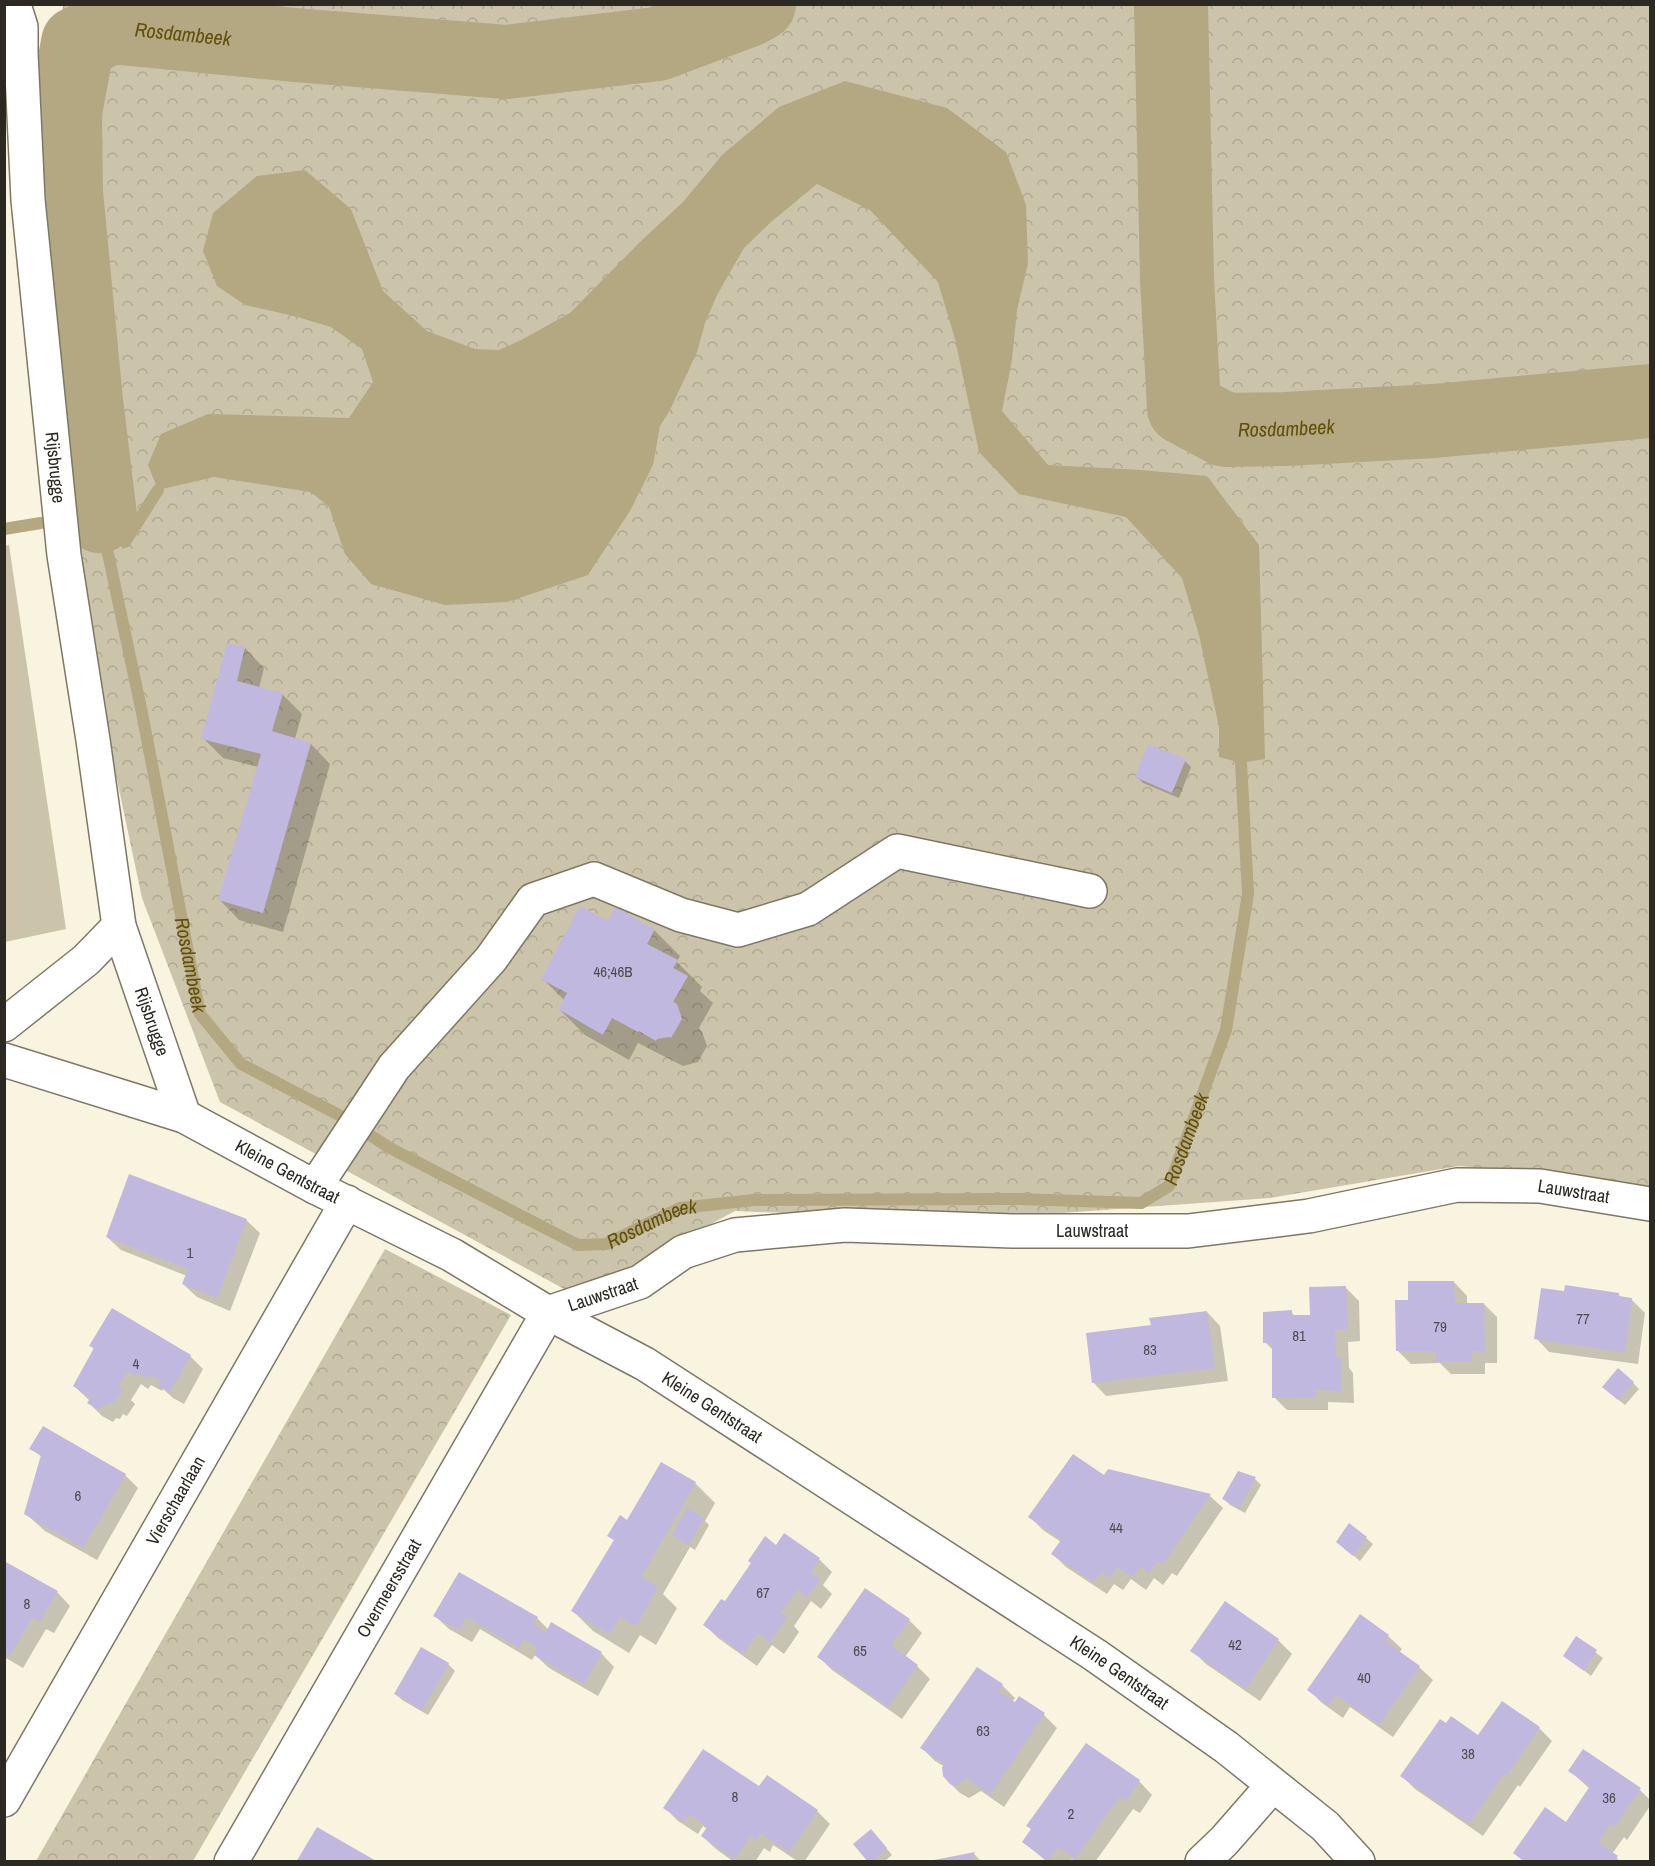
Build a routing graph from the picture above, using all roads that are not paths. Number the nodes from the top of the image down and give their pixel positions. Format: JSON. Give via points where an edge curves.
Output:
{"nodes":[{"id":1,"x":13,"y":6,"type":"edge"},
{"id":2,"x":1090,"y":891,"type":"dead end"},
{"id":3,"x":119,"y":926,"type":"junction"},
{"id":4,"x":4,"y":1024,"type":"edge"},
{"id":5,"x":4,"y":1060,"type":"edge"},
{"id":6,"x":184,"y":1116,"type":"junction"},
{"id":7,"x":315,"y":1186,"type":"junction"},
{"id":8,"x":347,"y":1202,"type":"junction"},
{"id":9,"x":1650,"y":1204,"type":"edge"},
{"id":10,"x":548,"y":1313,"type":"junction"},
{"id":11,"x":1273,"y":1785,"type":"junction"},
{"id":12,"x":4,"y":1800,"type":"edge"},
{"id":13,"x":231,"y":1862,"type":"edge"},
{"id":14,"x":1202,"y":1862,"type":"edge"},
{"id":15,"x":1358,"y":1862,"type":"edge"}],
"edges":[{"from":1,"to":3,"type":"street","name":"Rijsbrugge","via":[[21,27],[28,200],[64,555]]},
{"from":2,"to":7,"type":"street","via":[[897,851],[808,909],[738,930],[681,915],[594,879],[533,900],[491,959],[394,1067]]},
{"from":3,"to":4,"type":"street","via":[[87,960]]},
{"from":3,"to":6,"type":"street","name":"Rijsbrugge"},
{"from":5,"to":6,"type":"street","name":"Kleine Gentstraat"},
{"from":6,"to":7,"type":"street","name":"Kleine Gentstraat"},
{"from":7,"to":8,"type":"street","name":"Kleine Gentstraat"},
{"from":8,"to":10,"type":"street","name":"Kleine Gentstraat","via":[[452,1255]]},
{"from":8,"to":12,"type":"street","name":"Vierschaarlaan"},
{"from":9,"to":10,"type":"street","name":"Lauwstraat","via":[[1540,1186],[1457,1185],[1309,1216],[1188,1231],[1012,1231],[845,1225],[735,1235],[683,1252],[640,1282]]},
{"from":10,"to":11,"type":"street","name":"Kleine Gentstraat","via":[[645,1364],[1095,1654]]},
{"from":10,"to":13,"type":"street","name":"Overmeersstraat"},
{"from":11,"to":14,"type":"street"},
{"from":11,"to":15,"type":"street","name":"Kleine Gentstraat","via":[[1325,1826]]}]}
